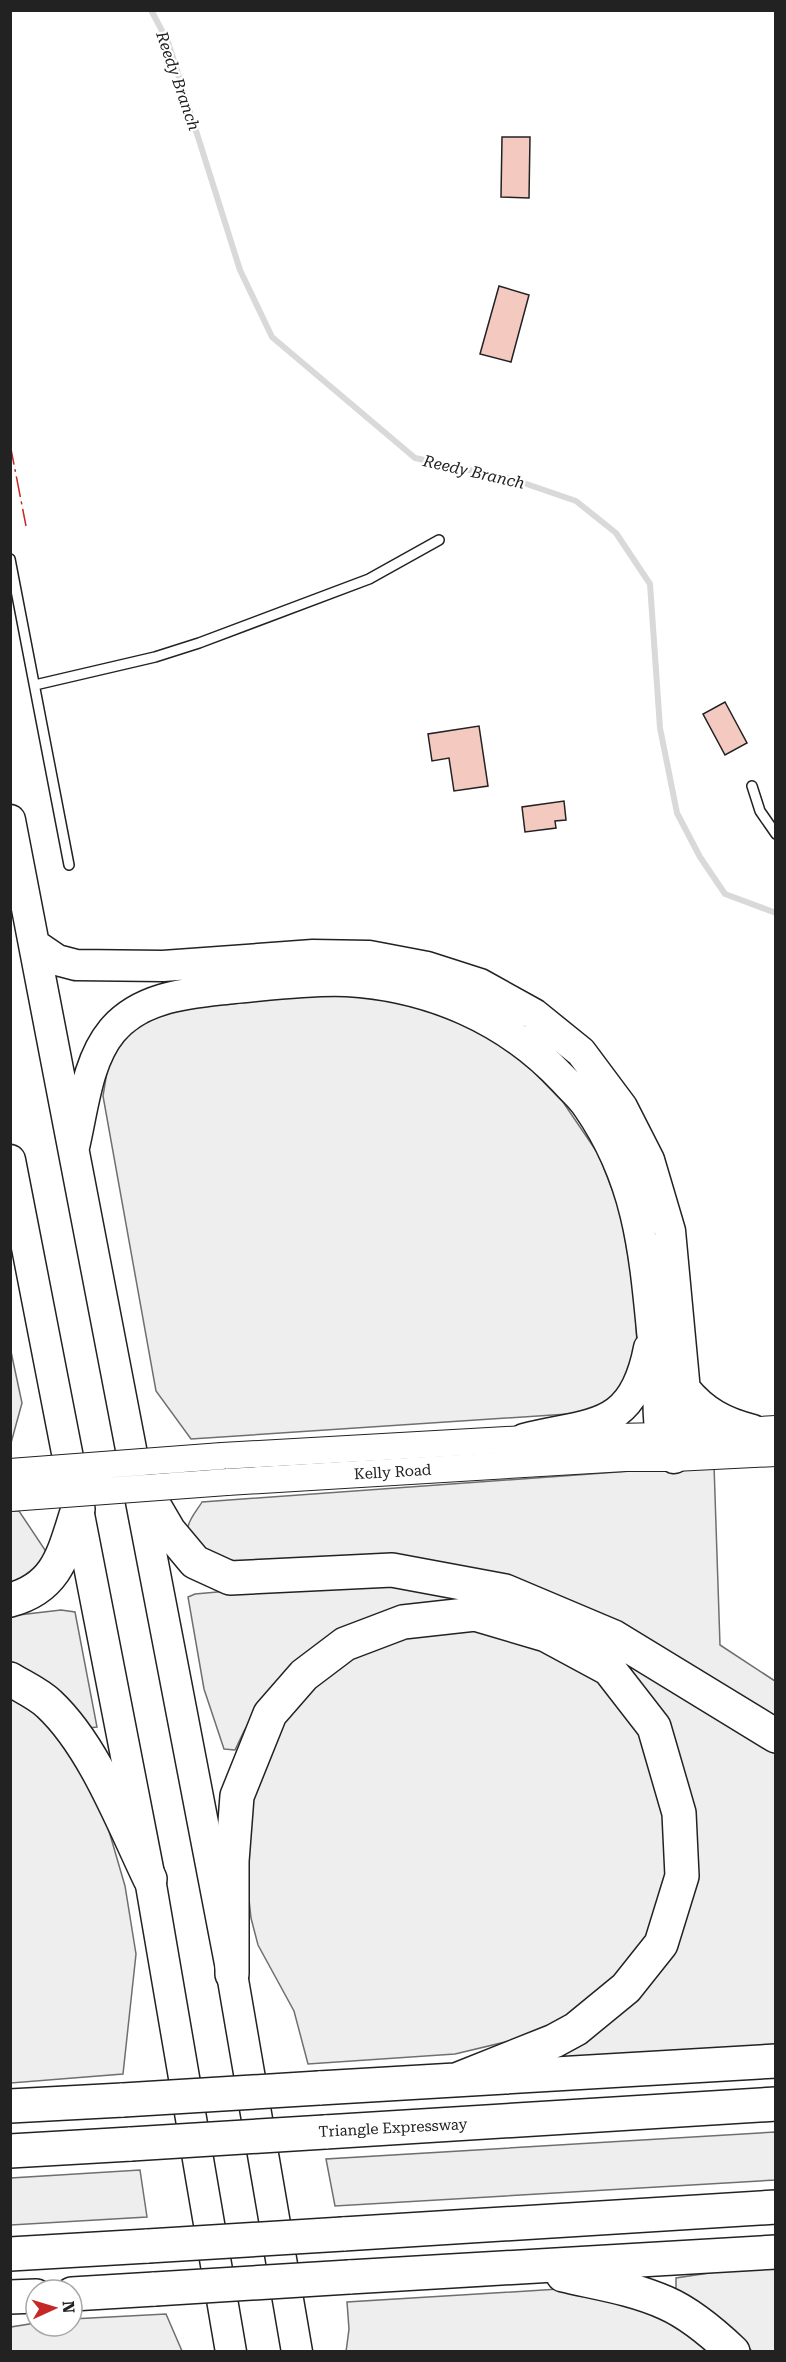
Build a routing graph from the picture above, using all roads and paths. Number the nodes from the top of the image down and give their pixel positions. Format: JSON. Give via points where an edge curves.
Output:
{"nodes":[{"id":1,"x":439,"y":540,"type":"dead end"},
{"id":2,"x":10,"y":559,"type":"edge"},
{"id":3,"x":35,"y":684,"type":"junction"},
{"id":4,"x":752,"y":786,"type":"dead end"},
{"id":5,"x":10,"y":820,"type":"edge"},
{"id":6,"x":776,"y":834,"type":"edge"},
{"id":7,"x":69,"y":865,"type":"dead end"},
{"id":8,"x":35,"y":945,"type":"junction"},
{"id":9,"x":74,"y":1147,"type":"junction"},
{"id":10,"x":10,"y":1160,"type":"edge"},
{"id":11,"x":652,"y":1334,"type":"junction"},
{"id":12,"x":685,"y":1389,"type":"junction"},
{"id":13,"x":764,"y":1429,"type":"edge"},
{"id":14,"x":524,"y":1439,"type":"junction"},
{"id":15,"x":675,"y":1443,"type":"junction"},
{"id":16,"x":776,"y":1453,"type":"edge"},
{"id":17,"x":10,"y":1472,"type":"edge"},
{"id":18,"x":138,"y":1478,"type":"junction"},
{"id":19,"x":10,"y":1498,"type":"edge"},
{"id":20,"x":78,"y":1509,"type":"junction"},
{"id":21,"x":10,"y":1600,"type":"edge"},
{"id":22,"x":10,"y":1679,"type":"edge"},
{"id":23,"x":776,"y":1736,"type":"edge"},
{"id":24,"x":150,"y":1879,"type":"junction"},
{"id":25,"x":232,"y":1974,"type":"junction"},
{"id":26,"x":776,"y":2061,"type":"edge"},
{"id":27,"x":456,"y":2080,"type":"junction"},
{"id":28,"x":776,"y":2104,"type":"edge"},
{"id":29,"x":10,"y":2106,"type":"edge"},
{"id":30,"x":10,"y":2151,"type":"edge"},
{"id":31,"x":776,"y":2208,"type":"edge"},
{"id":32,"x":776,"y":2252,"type":"edge"},
{"id":33,"x":10,"y":2254,"type":"edge"},
{"id":34,"x":530,"y":2267,"type":"junction"},
{"id":35,"x":84,"y":2293,"type":"edge"},
{"id":36,"x":231,"y":2352,"type":"edge"},
{"id":37,"x":297,"y":2352,"type":"edge"},
{"id":38,"x":733,"y":2352,"type":"edge"}],
"edges":[{"from":1,"to":3,"type":"lane","via":[[369,579],[199,643]]},
{"from":2,"to":3,"type":"lane"},
{"from":3,"to":7,"type":"lane"},
{"from":4,"to":6,"type":"lane","via":[[760,811]]},
{"from":5,"to":8,"type":"highway"},
{"from":8,"to":9,"type":"highway"},
{"from":8,"to":12,"type":"highway","via":[[57,960],[76,965],[163,966],[313,954],[369,956],[427,966],[480,984],[534,1014],[581,1052],[622,1107],[649,1160],[669,1231]]},
{"from":9,"to":11,"type":"highway","via":[[99,1052],[113,1030],[162,999],[212,990],[344,981],[388,986],[451,1003],[486,1018],[517,1039],[547,1062],[587,1105],[628,1185],[643,1240]]},
{"from":9,"to":18,"type":"highway"},
{"from":10,"to":20,"type":"highway"},
{"from":11,"to":14,"type":"highway","via":[[638,1386],[624,1408],[585,1428]]},
{"from":11,"to":15,"type":"highway"},
{"from":12,"to":13,"type":"highway","via":[[698,1405],[716,1417],[735,1425]]},
{"from":12,"to":15,"type":"highway"},
{"from":13,"to":15,"type":"main road","name":"Kelly Road"},
{"from":14,"to":15,"type":"main road","name":"Kelly Road"},
{"from":14,"to":17,"type":"main road","name":"Kelly Road","bridge":true},
{"from":15,"to":16,"type":"main road","name":"Kelly Road"},
{"from":15,"to":19,"type":"main road","name":"Kelly Road","bridge":true,"via":[[626,1458]]},
{"from":18,"to":23,"type":"highway","via":[[169,1531],[195,1562],[230,1578],[392,1570],[505,1591],[614,1637]]},
{"from":18,"to":25,"type":"highway"},
{"from":20,"to":21,"type":"highway","via":[[62,1559],[51,1577],[26,1596]]},
{"from":20,"to":24,"type":"highway"},
{"from":22,"to":24,"type":"highway","via":[[49,1703],[78,1738],[106,1786]]},
{"from":24,"to":36,"type":"highway"},
{"from":25,"to":27,"type":"highway","via":[[232,1861],[237,1796],[270,1714],[304,1675],[345,1644],[403,1622],[475,1614],[546,1635],[609,1670],[654,1727],[679,1813],[682,1876],[661,1944],[626,1988],[576,2029],[554,2041]]},
{"from":25,"to":37,"type":"highway"},
{"from":26,"to":27,"type":"highway"},
{"from":27,"to":29,"type":"highway","bridge":true},
{"from":28,"to":30,"type":"highway","name":"Triangle Expressway","bridge":true},
{"from":31,"to":33,"type":"highway","bridge":true},
{"from":32,"to":34,"type":"highway"},
{"from":34,"to":35,"type":"highway","bridge":true},
{"from":34,"to":38,"type":"highway","via":[[627,2289],[666,2303],[698,2322]]}]}
